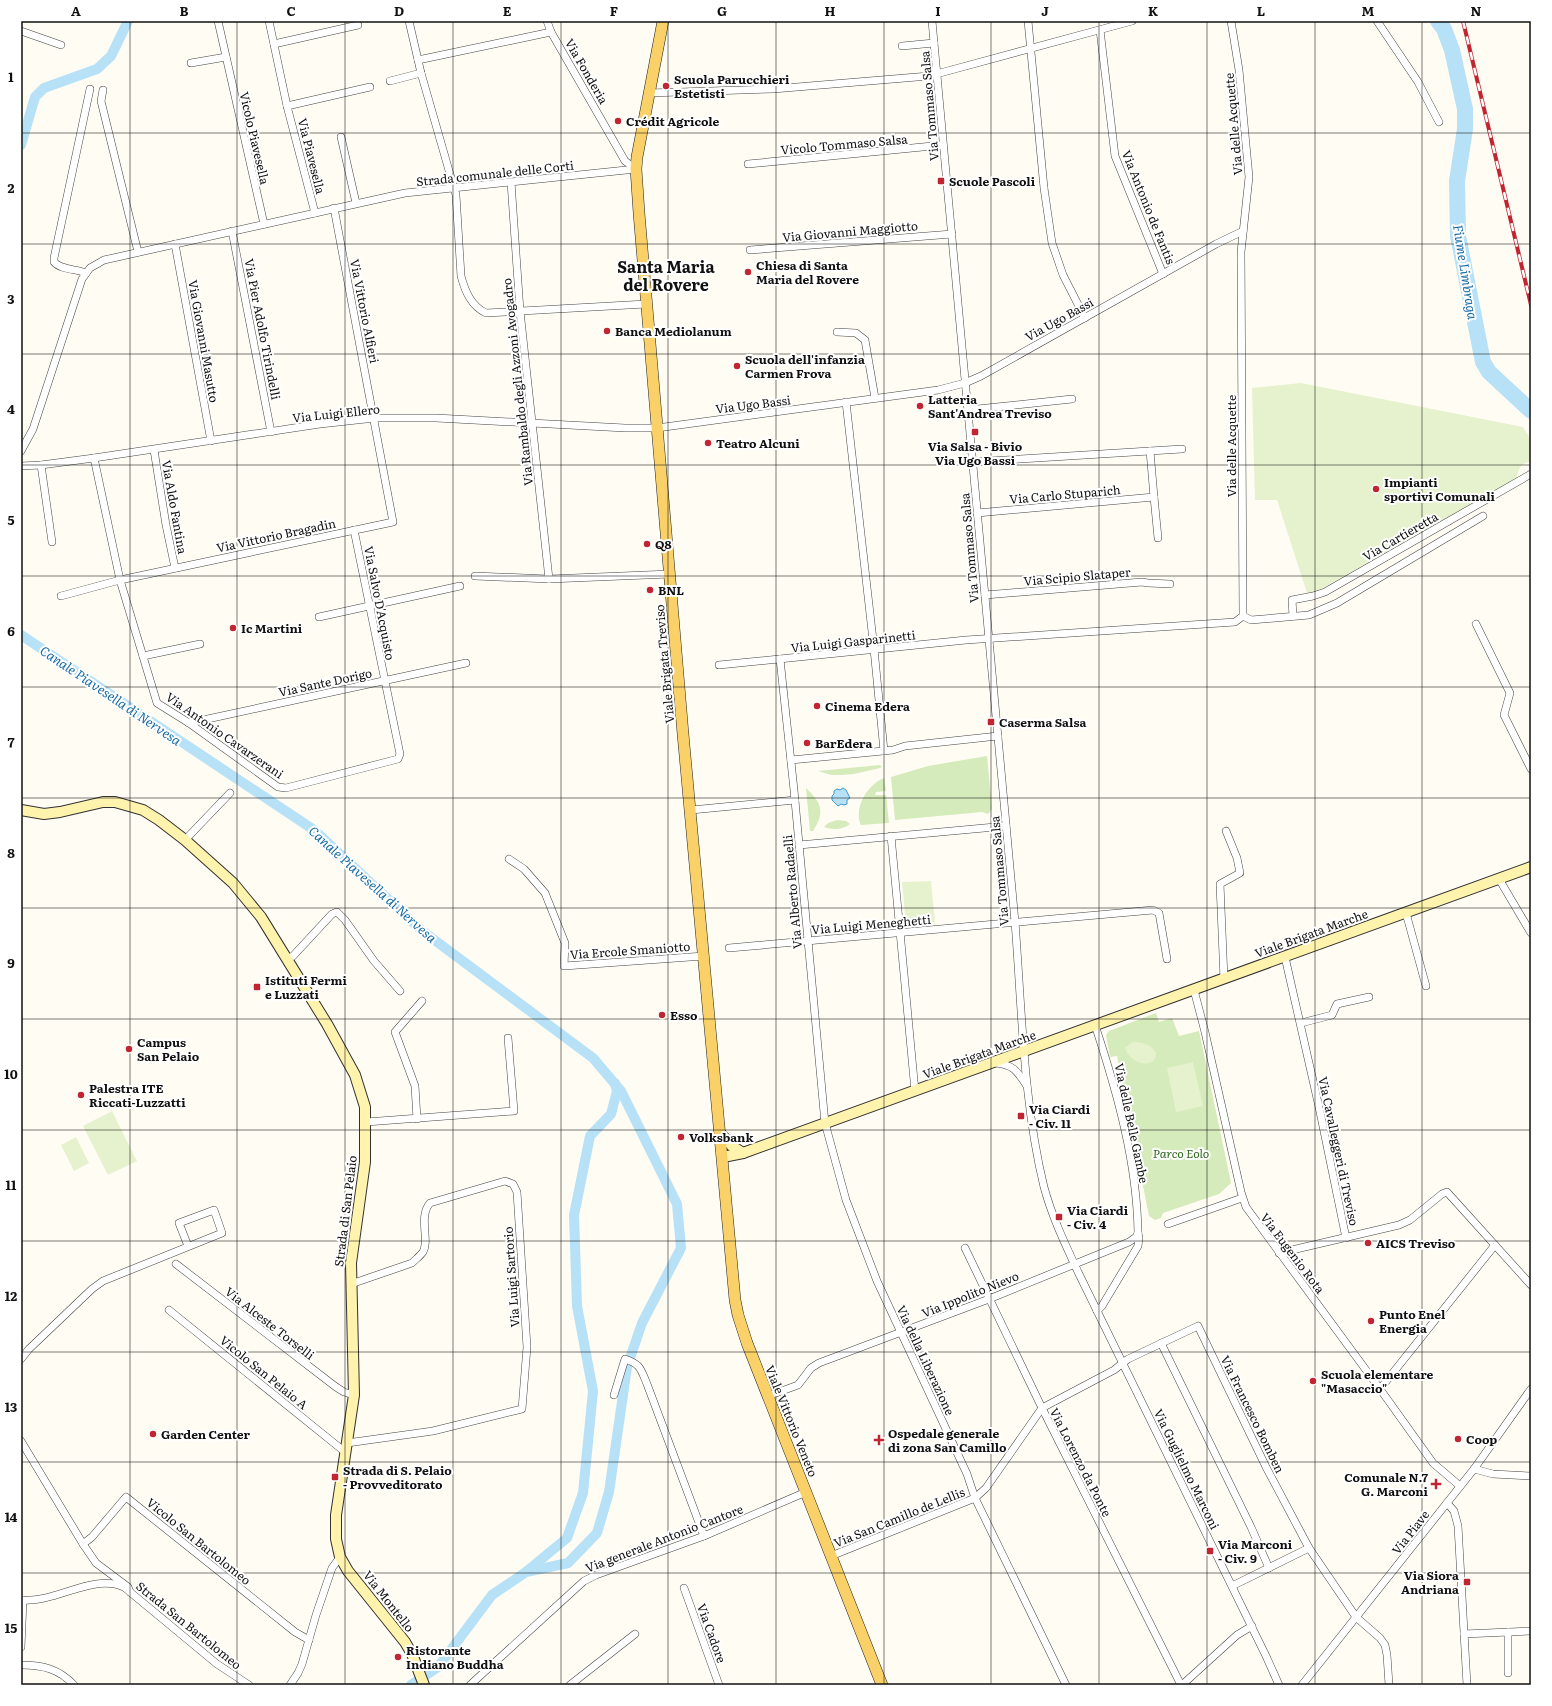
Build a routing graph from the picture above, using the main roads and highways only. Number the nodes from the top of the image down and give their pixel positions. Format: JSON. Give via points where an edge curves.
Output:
{"nodes":[{"id":1,"x":664,"y":21,"type":"edge"},
{"id":2,"x":723,"y":1156,"type":"joint"},
{"id":3,"x":882,"y":1685,"type":"edge"}],
"edges":[{"from":1,"to":2,"type":"main road","name":"Viale Brigata Treviso","via":[[636,169]]},
{"from":2,"to":3,"type":"main road","name":"Viale Vittorio Veneto","via":[[736,1308],[747,1343]]}]}
